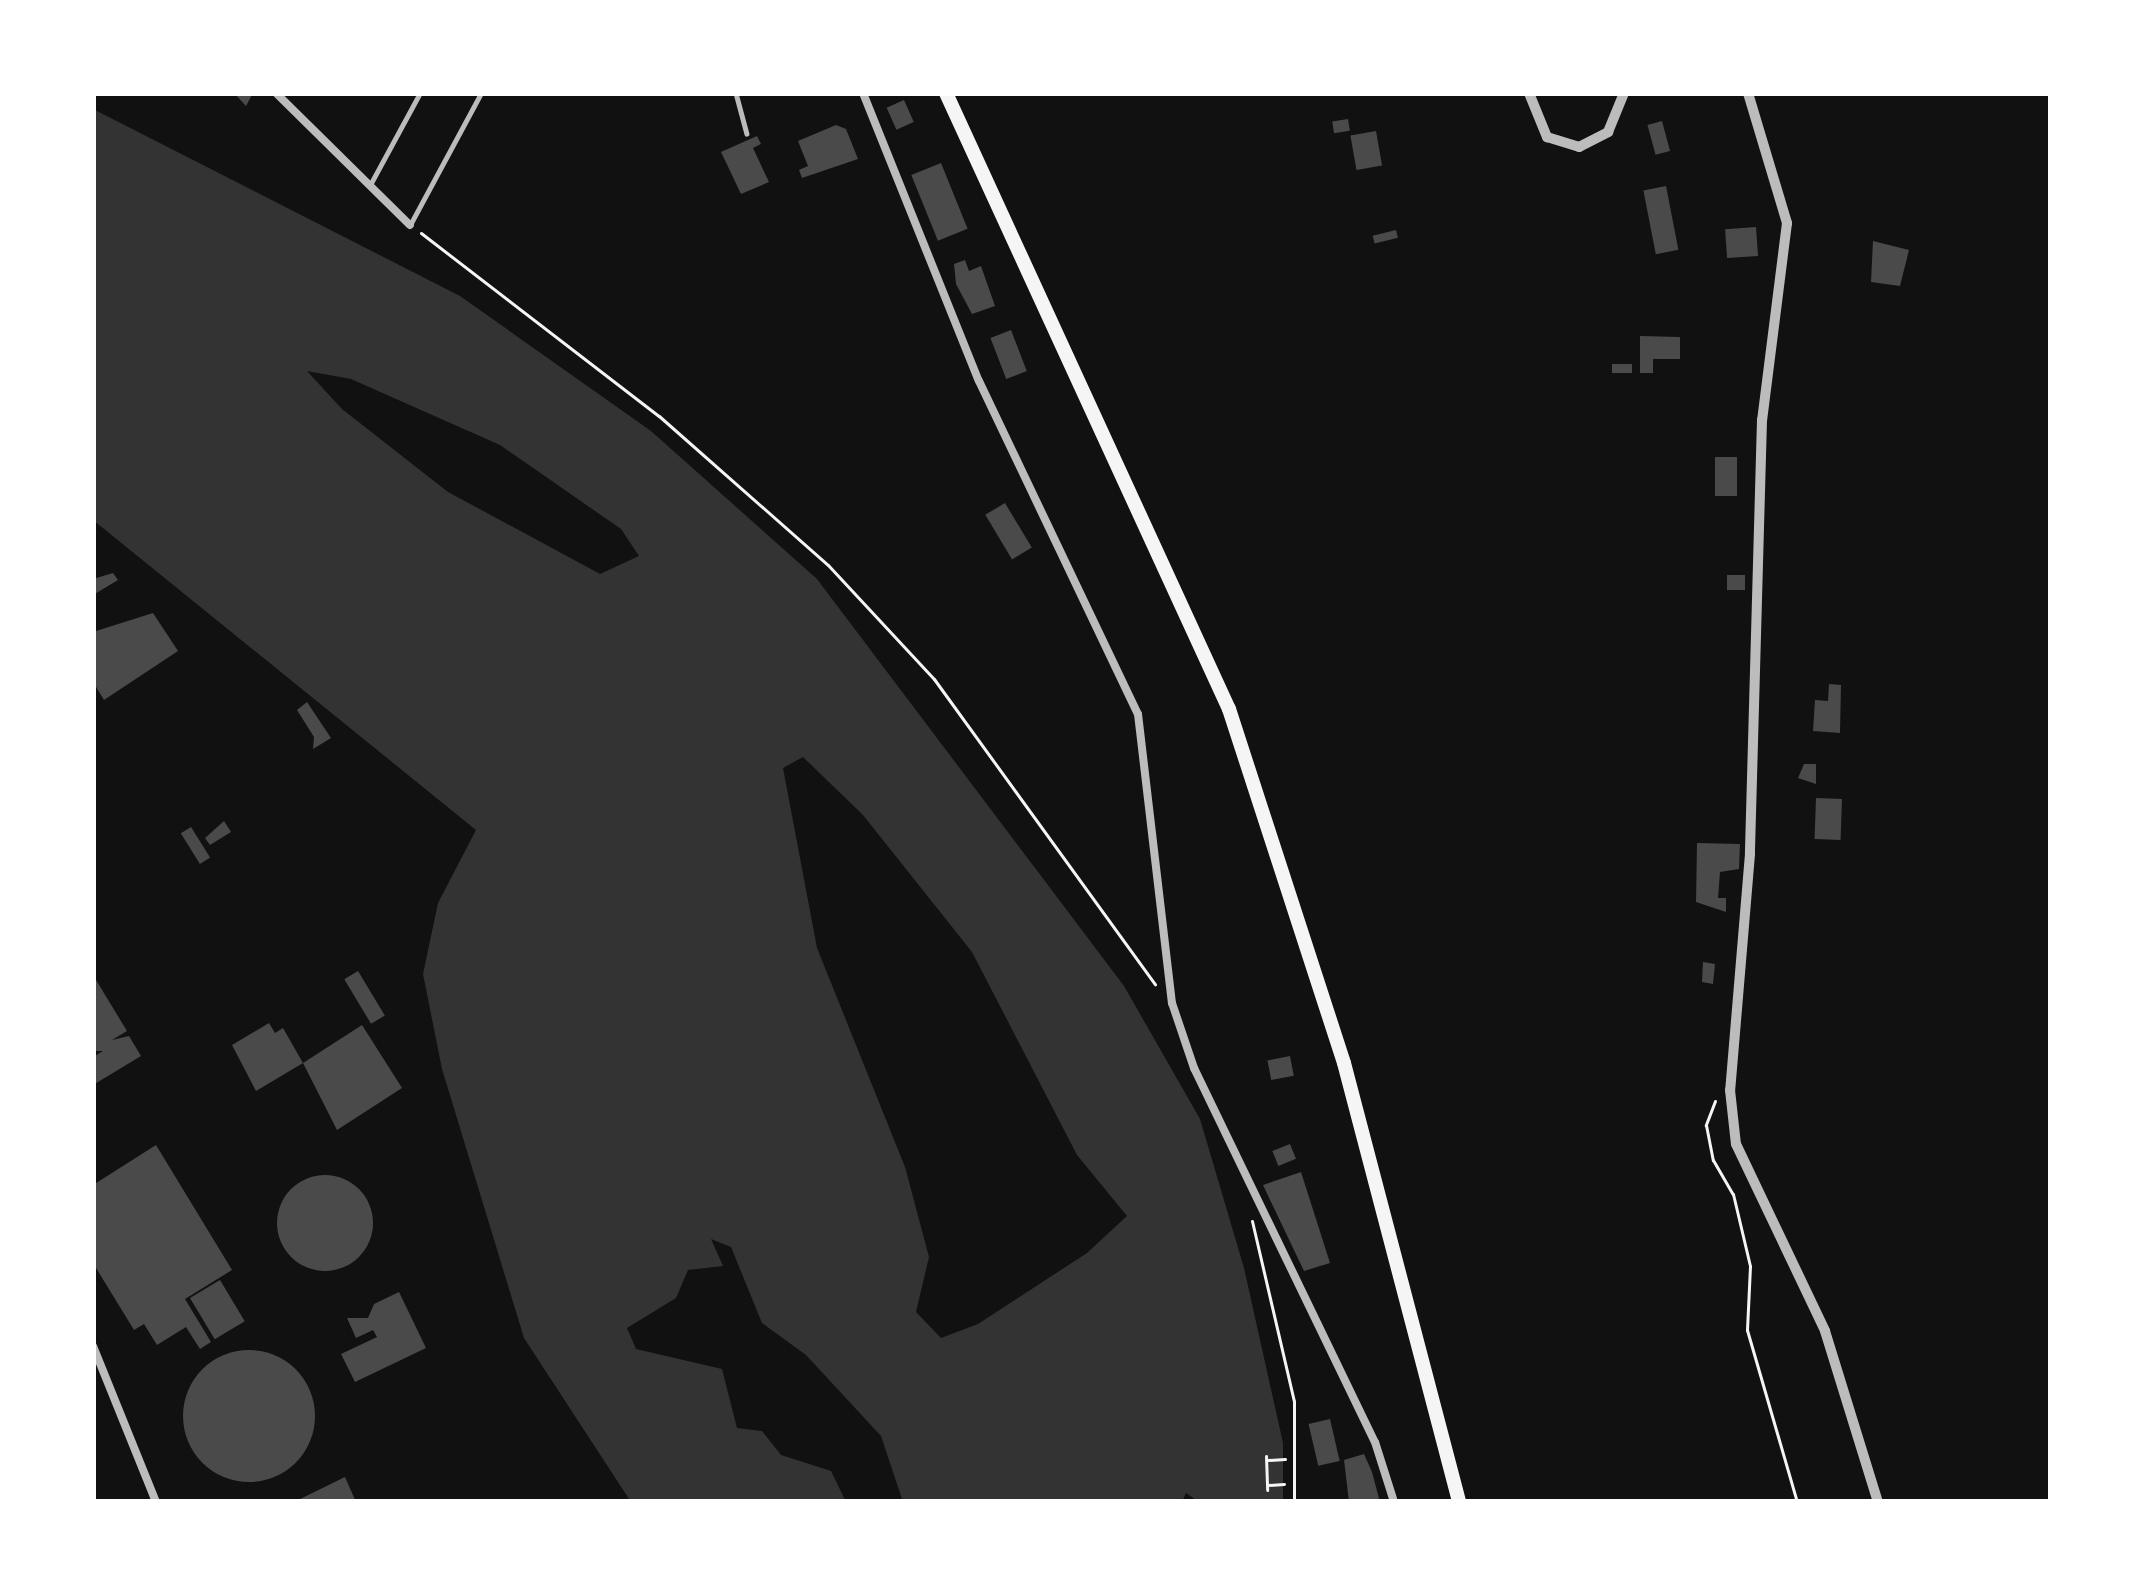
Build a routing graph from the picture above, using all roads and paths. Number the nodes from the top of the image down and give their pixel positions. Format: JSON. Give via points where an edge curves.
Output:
{"nodes":[{"id":1,"x":277,"y":93,"type":"edge"},
{"id":2,"x":420,"y":93,"type":"edge"},
{"id":3,"x":481,"y":93,"type":"edge"},
{"id":4,"x":736,"y":93,"type":"edge"},
{"id":5,"x":863,"y":93,"type":"edge"},
{"id":6,"x":946,"y":93,"type":"edge"},
{"id":7,"x":1529,"y":93,"type":"edge"},
{"id":8,"x":1624,"y":93,"type":"edge"},
{"id":9,"x":1748,"y":93,"type":"edge"},
{"id":10,"x":747,"y":134,"type":"dead end"},
{"id":11,"x":370,"y":185,"type":"junction"},
{"id":12,"x":410,"y":225,"type":"junction"},
{"id":13,"x":1172,"y":1003,"type":"junction"},
{"id":14,"x":1730,"y":1090,"type":"junction"},
{"id":15,"x":1250,"y":1217,"type":"dead end"},
{"id":16,"x":93,"y":1346,"type":"edge"},
{"id":17,"x":1285,"y":1459,"type":"dead end"},
{"id":18,"x":1284,"y":1484,"type":"dead end"},
{"id":19,"x":156,"y":1502,"type":"edge"},
{"id":20,"x":1294,"y":1502,"type":"edge"},
{"id":21,"x":1394,"y":1502,"type":"edge"},
{"id":22,"x":1459,"y":1502,"type":"edge"},
{"id":23,"x":1797,"y":1502,"type":"edge"},
{"id":24,"x":1878,"y":1502,"type":"edge"}],
"edges":[{"from":1,"to":11,"type":"street"},
{"from":2,"to":11,"type":"lane"},
{"from":3,"to":12,"type":"lane"},
{"from":4,"to":10,"type":"lane"},
{"from":5,"to":13,"type":"street","via":[[979,381],[1138,714]]},
{"from":6,"to":22,"type":"main road","via":[[1229,709],[1344,1063]]},
{"from":7,"to":8,"type":"street","via":[[1547,137],[1579,147],[1608,132]]},
{"from":9,"to":14,"type":"street","via":[[1787,223],[1761,437],[1751,832]]},
{"from":11,"to":12,"type":"street"},
{"from":12,"to":13,"type":"path","via":[[658,416],[828,565],[934,679],[1128,956]]},
{"from":13,"to":21,"type":"street","via":[[1375,1442]]},
{"from":14,"to":23,"type":"path","via":[[1706,1125],[1746,1248],[1747,1330]]},
{"from":14,"to":24,"type":"street","via":[[1736,1144],[1825,1331]]},
{"from":15,"to":20,"type":"path","via":[[1294,1401]]},
{"from":16,"to":19,"type":"street"},
{"from":17,"to":18,"type":"path","via":[[1266,1458],[1267,1488]]}]}
